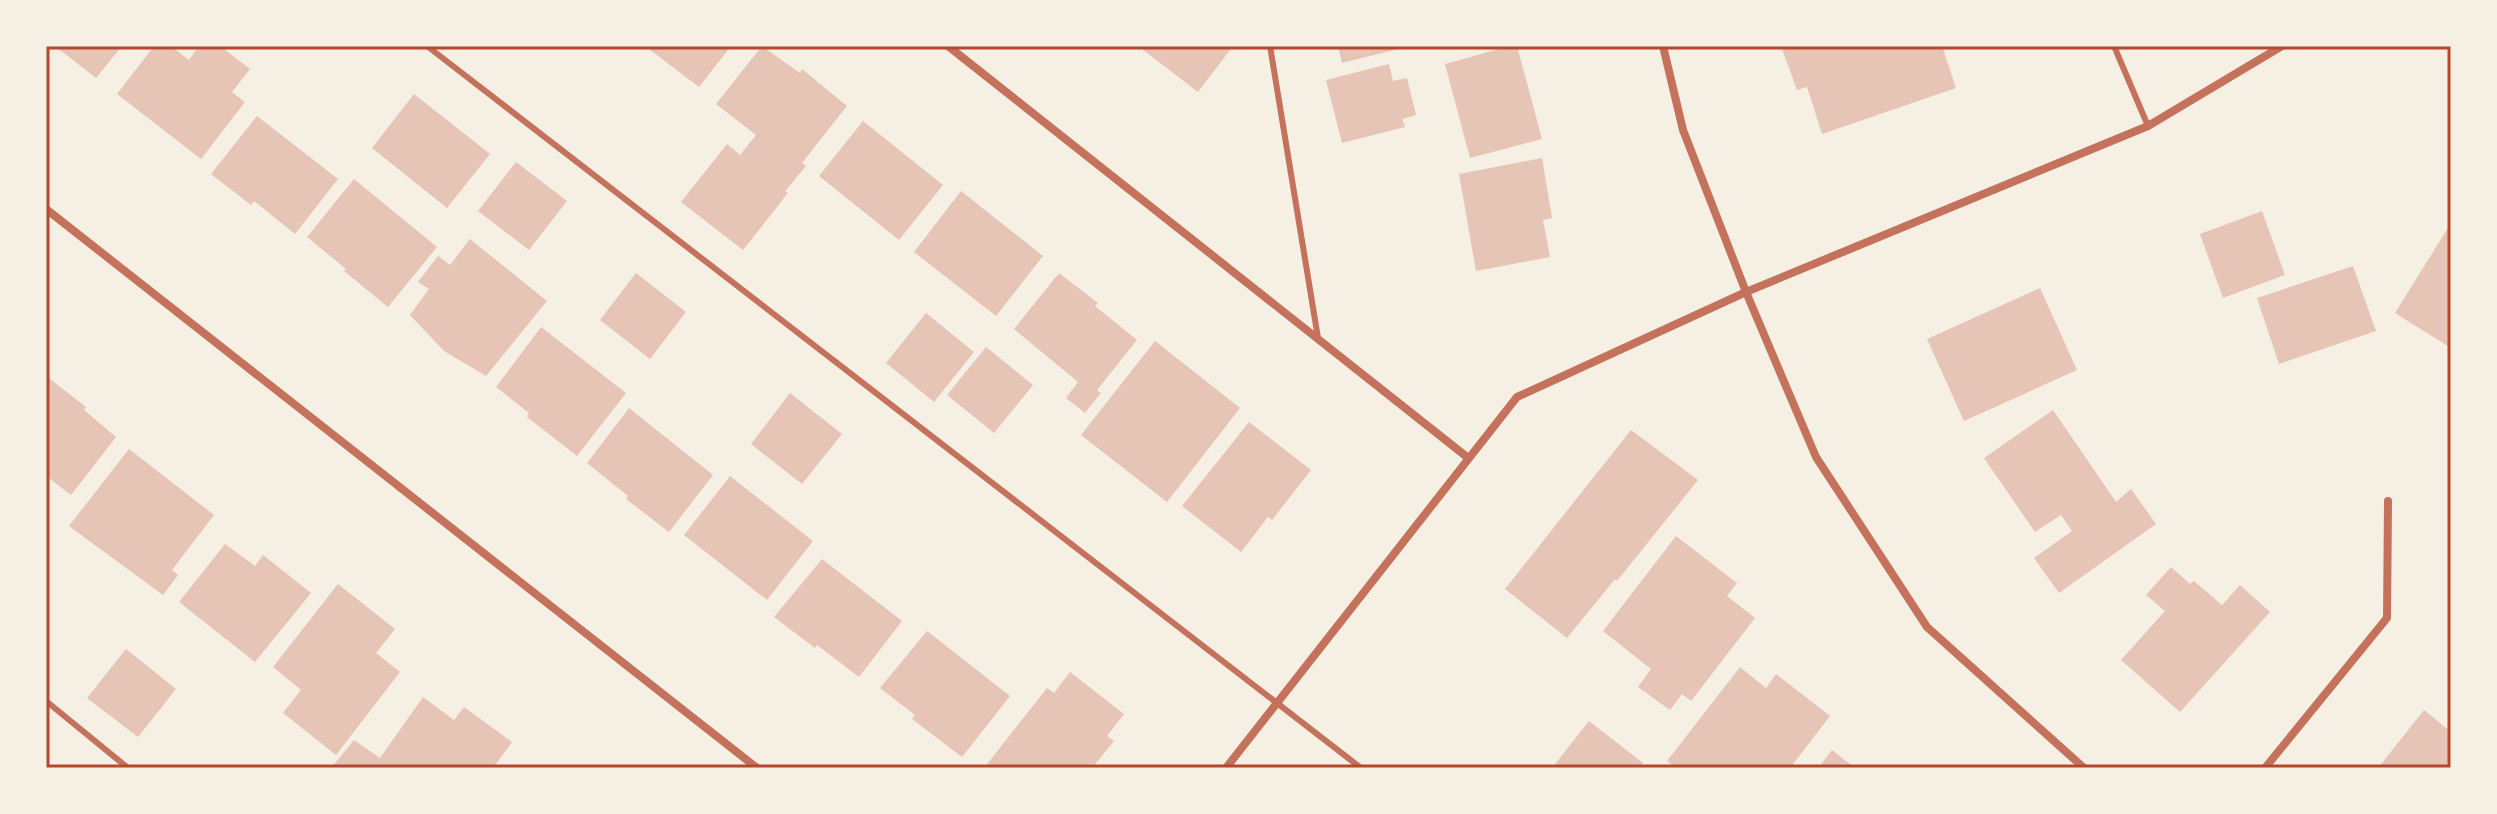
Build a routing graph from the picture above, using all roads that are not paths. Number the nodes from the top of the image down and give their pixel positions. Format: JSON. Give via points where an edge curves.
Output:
{"nodes":[{"id":1,"x":427,"y":46,"type":"edge"},
{"id":2,"x":948,"y":46,"type":"edge"},
{"id":3,"x":1270,"y":46,"type":"edge"},
{"id":4,"x":1663,"y":46,"type":"edge"},
{"id":5,"x":2114,"y":46,"type":"edge"},
{"id":6,"x":2282,"y":46,"type":"edge"},
{"id":7,"x":2148,"y":126,"type":"junction"},
{"id":8,"x":46,"y":209,"type":"edge"},
{"id":9,"x":1746,"y":292,"type":"junction"},
{"id":10,"x":1318,"y":338,"type":"junction"},
{"id":11,"x":1467,"y":457,"type":"junction"},
{"id":12,"x":2388,"y":501,"type":"dead end"},
{"id":13,"x":46,"y":701,"type":"edge"},
{"id":14,"x":1276,"y":703,"type":"junction"},
{"id":15,"x":128,"y":768,"type":"edge"},
{"id":16,"x":757,"y":768,"type":"edge"},
{"id":17,"x":1226,"y":768,"type":"edge"},
{"id":18,"x":1361,"y":768,"type":"edge"},
{"id":19,"x":2084,"y":768,"type":"edge"},
{"id":20,"x":2265,"y":768,"type":"edge"}],
"edges":[{"from":1,"to":14,"type":"lane"},
{"from":2,"to":10,"type":"street"},
{"from":3,"to":10,"type":"lane"},
{"from":4,"to":9,"type":"street","via":[[1683,130]]},
{"from":5,"to":7,"type":"lane"},
{"from":6,"to":7,"type":"street"},
{"from":7,"to":9,"type":"street"},
{"from":8,"to":16,"type":"street"},
{"from":9,"to":11,"type":"street","via":[[1517,397]]},
{"from":9,"to":19,"type":"street","via":[[1816,457],[1927,627]]},
{"from":10,"to":11,"type":"street"},
{"from":11,"to":14,"type":"street"},
{"from":12,"to":20,"type":"street","via":[[2387,618]]},
{"from":13,"to":15,"type":"lane"},
{"from":14,"to":17,"type":"street"},
{"from":14,"to":18,"type":"lane"}]}
